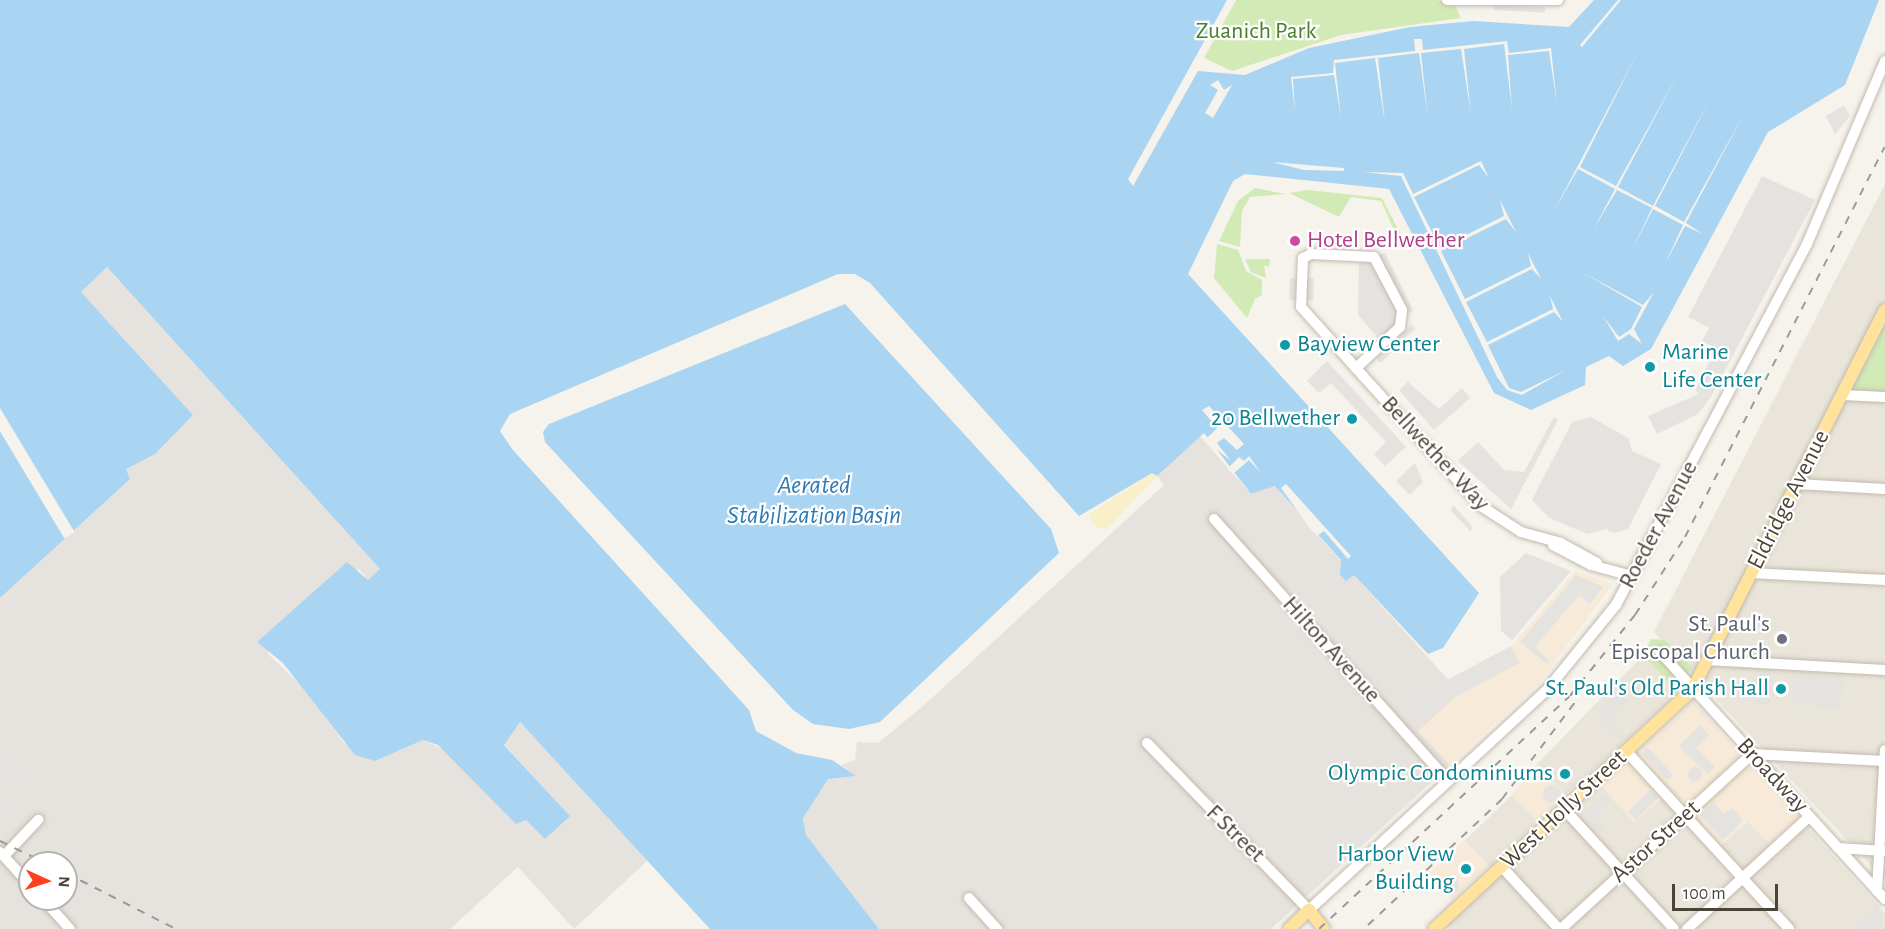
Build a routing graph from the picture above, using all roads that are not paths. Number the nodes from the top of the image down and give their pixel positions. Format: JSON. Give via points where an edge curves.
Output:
{"nodes":[{"id":1,"x":1447,"y":0,"type":"edge"},
{"id":2,"x":1493,"y":0,"type":"edge"},
{"id":3,"x":1558,"y":0,"type":"edge"},
{"id":4,"x":1460,"y":1,"type":"edge"},
{"id":5,"x":1885,"y":61,"type":"edge"},
{"id":6,"x":1885,"y":310,"type":"edge"},
{"id":7,"x":1356,"y":368,"type":"junction"},
{"id":8,"x":1842,"y":394,"type":"junction"},
{"id":9,"x":1885,"y":397,"type":"edge"},
{"id":10,"x":1797,"y":484,"type":"junction"},
{"id":11,"x":1885,"y":489,"type":"edge"},
{"id":12,"x":1214,"y":519,"type":"dead end"},
{"id":13,"x":1751,"y":573,"type":"junction"},
{"id":14,"x":1632,"y":576,"type":"junction"},
{"id":15,"x":1885,"y":580,"type":"edge"},
{"id":16,"x":1660,"y":652,"type":"dead end"},
{"id":17,"x":1707,"y":660,"type":"junction"},
{"id":18,"x":1885,"y":670,"type":"edge"},
{"id":19,"x":1692,"y":690,"type":"junction"},
{"id":20,"x":1147,"y":743,"type":"dead end"},
{"id":21,"x":1885,"y":750,"type":"edge"},
{"id":22,"x":1627,"y":752,"type":"junction"},
{"id":23,"x":1752,"y":754,"type":"junction"},
{"id":24,"x":1884,"y":761,"type":"edge"},
{"id":25,"x":1448,"y":781,"type":"junction"},
{"id":26,"x":1564,"y":810,"type":"junction"},
{"id":27,"x":1685,"y":815,"type":"junction"},
{"id":28,"x":1809,"y":817,"type":"junction"},
{"id":29,"x":38,"y":820,"type":"dead end"},
{"id":30,"x":1838,"y":848,"type":"junction"},
{"id":31,"x":1882,"y":851,"type":"edge"},
{"id":32,"x":2,"y":854,"type":"edge"},
{"id":33,"x":1502,"y":867,"type":"junction"},
{"id":34,"x":18,"y":872,"type":"edge"},
{"id":35,"x":1622,"y":873,"type":"junction"},
{"id":36,"x":1743,"y":878,"type":"junction"},
{"id":37,"x":1877,"y":891,"type":"junction"},
{"id":38,"x":969,"y":898,"type":"dead end"},
{"id":39,"x":1885,"y":899,"type":"edge"},
{"id":40,"x":1309,"y":910,"type":"junction"},
{"id":41,"x":54,"y":911,"type":"edge"},
{"id":42,"x":1440,"y":927,"type":"edge"},
{"id":43,"x":1327,"y":928,"type":"edge"},
{"id":44,"x":70,"y":929,"type":"edge"},
{"id":45,"x":997,"y":929,"type":"edge"},
{"id":46,"x":1288,"y":929,"type":"edge"},
{"id":47,"x":1560,"y":929,"type":"edge"},
{"id":48,"x":1674,"y":929,"type":"edge"},
{"id":49,"x":1687,"y":929,"type":"edge"},
{"id":50,"x":1789,"y":929,"type":"edge"}],
"edges":[{"from":1,"to":4,"type":"street"},
{"from":2,"to":3,"type":"street"},
{"from":2,"to":4,"type":"street"},
{"from":5,"to":14,"type":"street","name":"Roeder Avenue","via":[[1807,244]]},
{"from":6,"to":8,"type":"main road","name":"Eldridge Avenue"},
{"from":7,"to":7,"type":"street","name":"Bellwether Way","via":[[1300,307],[1303,258],[1311,254],[1374,257],[1402,310],[1400,327]]},
{"from":7,"to":14,"type":"street","name":"Bellwether Way","via":[[1487,511],[1554,545],[1586,553],[1597,563]]},
{"from":8,"to":9,"type":"street"},
{"from":8,"to":10,"type":"main road","name":"Eldridge Avenue"},
{"from":10,"to":11,"type":"street"},
{"from":10,"to":13,"type":"main road","name":"Eldridge Avenue"},
{"from":12,"to":25,"type":"street","name":"Hilton Avenue"},
{"from":13,"to":15,"type":"street"},
{"from":13,"to":17,"type":"main road","name":"Eldridge Avenue"},
{"from":14,"to":25,"type":"street","name":"Roeder Avenue","via":[[1563,674]]},
{"from":16,"to":19,"type":"street","name":"Broadway"},
{"from":17,"to":18,"type":"street"},
{"from":17,"to":19,"type":"main road","name":"Eldridge Avenue"},
{"from":19,"to":22,"type":"main road","name":"West Holly Street"},
{"from":19,"to":23,"type":"street","name":"Broadway"},
{"from":20,"to":40,"type":"street","name":"F Street"},
{"from":21,"to":24,"type":"street"},
{"from":22,"to":26,"type":"main road","name":"West Holly Street"},
{"from":22,"to":27,"type":"street"},
{"from":23,"to":24,"type":"street"},
{"from":23,"to":27,"type":"street","name":"Astor Street"},
{"from":23,"to":28,"type":"street","name":"Broadway"},
{"from":24,"to":31,"type":"street"},
{"from":25,"to":40,"type":"street","name":"Roeder Avenue"},
{"from":26,"to":33,"type":"main road","name":"West Holly Street"},
{"from":26,"to":35,"type":"street"},
{"from":27,"to":35,"type":"street","name":"Astor Street"},
{"from":27,"to":36,"type":"street"},
{"from":28,"to":30,"type":"street","name":"Broadway"},
{"from":28,"to":36,"type":"street"},
{"from":29,"to":32,"type":"street"},
{"from":30,"to":31,"type":"street"},
{"from":30,"to":37,"type":"street","name":"Broadway"},
{"from":31,"to":37,"type":"street"},
{"from":32,"to":34,"type":"street"},
{"from":33,"to":42,"type":"main road","name":"West Holly Street"},
{"from":33,"to":47,"type":"street"},
{"from":35,"to":47,"type":"street","name":"Astor Street"},
{"from":35,"to":48,"type":"street"},
{"from":36,"to":49,"type":"street"},
{"from":36,"to":50,"type":"street"},
{"from":37,"to":39,"type":"street","name":"Broadway"},
{"from":38,"to":45,"type":"street"},
{"from":40,"to":43,"type":"main road","name":"F Street"},
{"from":40,"to":46,"type":"main road","name":"Roeder Avenue"},
{"from":41,"to":44,"type":"street"}]}
